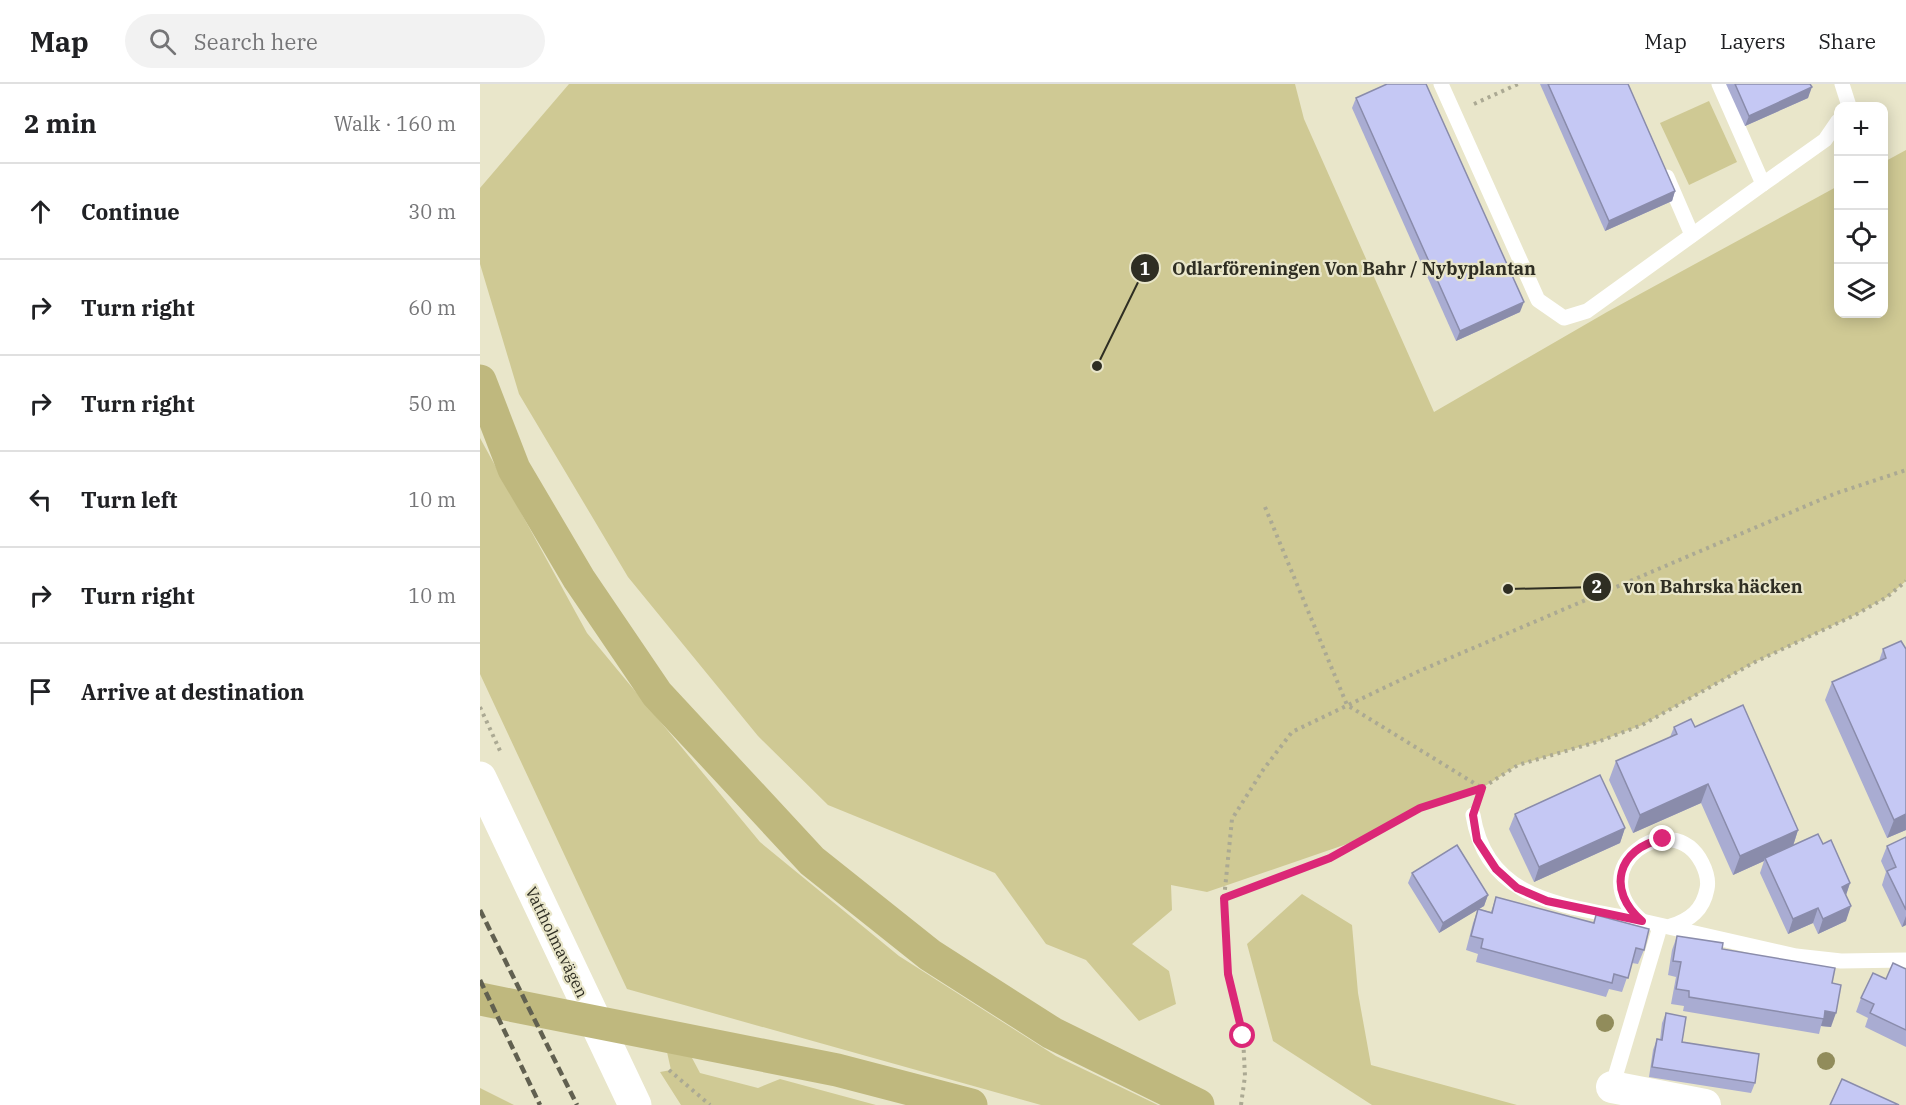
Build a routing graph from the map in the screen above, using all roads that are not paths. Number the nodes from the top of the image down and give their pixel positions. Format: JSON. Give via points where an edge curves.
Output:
{"nodes":[{"id":1,"x":1441,"y":84,"type":"edge"},
{"id":2,"x":1719,"y":84,"type":"edge"},
{"id":3,"x":1842,"y":84,"type":"edge"},
{"id":4,"x":1848,"y":102,"type":"edge"},
{"id":5,"x":1834,"y":128,"type":"edge"},
{"id":6,"x":1659,"y":159,"type":"edge"},
{"id":7,"x":1763,"y":184,"type":"junction"},
{"id":8,"x":1692,"y":235,"type":"junction"},
{"id":9,"x":480,"y":381,"type":"edge"},
{"id":10,"x":480,"y":778,"type":"edge"},
{"id":11,"x":1473,"y":815,"type":"road end"},
{"id":12,"x":1642,"y":921,"type":"junction"},
{"id":13,"x":1665,"y":926,"type":"junction"},
{"id":14,"x":1906,"y":960,"type":"edge"},
{"id":15,"x":480,"y":999,"type":"edge"},
{"id":16,"x":1612,"y":1087,"type":"joint"},
{"id":17,"x":635,"y":1105,"type":"edge"},
{"id":18,"x":971,"y":1105,"type":"edge"},
{"id":19,"x":1198,"y":1105,"type":"edge"},
{"id":20,"x":1705,"y":1105,"type":"edge"}],
"edges":[{"from":1,"to":8,"type":"lane","via":[[1538,300],[1564,318],[1587,311]]},
{"from":2,"to":7,"type":"lane"},
{"from":3,"to":4,"type":"lane"},
{"from":5,"to":7,"type":"lane","via":[[1825,140]]},
{"from":6,"to":8,"type":"lane"},
{"from":7,"to":8,"type":"lane"},
{"from":9,"to":19,"type":"main road","via":[[514,469],[579,579],[657,694],[812,861],[930,955],[1052,1033]]},
{"from":10,"to":17,"type":"main road","name":"Vattholmavägen"},
{"from":11,"to":12,"type":"lane","via":[[1477,840],[1496,869],[1517,888],[1547,901]]},
{"from":12,"to":13,"type":"lane"},
{"from":12,"to":13,"type":"lane","via":[[1623,900],[1621,872],[1636,849],[1663,839],[1677,841],[1699,857],[1708,885],[1696,912],[1685,922]]},
{"from":13,"to":14,"type":"lane","via":[[1796,956],[1841,961]]},
{"from":13,"to":16,"type":"lane"},
{"from":15,"to":18,"type":"main road","via":[[837,1070]]},
{"from":16,"to":20,"type":"street"}]}
